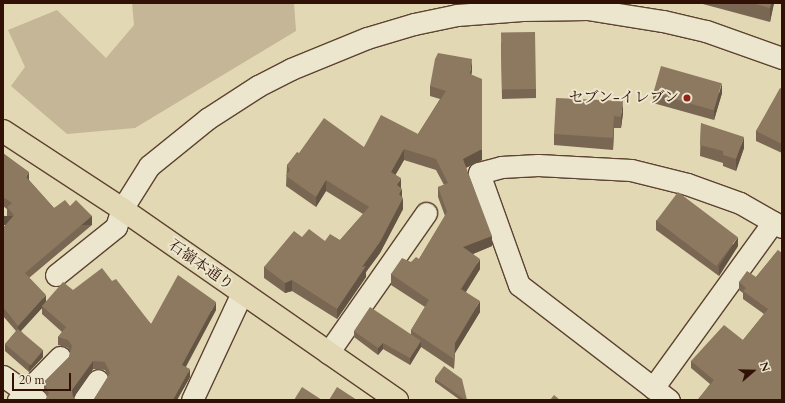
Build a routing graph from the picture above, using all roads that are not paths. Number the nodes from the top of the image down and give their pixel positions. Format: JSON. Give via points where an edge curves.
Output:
{"nodes":[{"id":1,"x":586,"y":6,"type":"edge"},
{"id":2,"x":782,"y":58,"type":"edge"},
{"id":3,"x":3,"y":131,"type":"edge"},
{"id":4,"x":122,"y":209,"type":"junction"},
{"id":5,"x":426,"y":213,"type":"dead end"},
{"id":6,"x":778,"y":224,"type":"edge"},
{"id":7,"x":56,"y":275,"type":"dead end"},
{"id":8,"x":242,"y":293,"type":"junction"},
{"id":9,"x":328,"y":353,"type":"junction"},
{"id":10,"x":60,"y":357,"type":"dead end"},
{"id":11,"x":3,"y":376,"type":"edge"},
{"id":12,"x":98,"y":380,"type":"dead end"},
{"id":13,"x":661,"y":394,"type":"edge"},
{"id":14,"x":27,"y":398,"type":"edge"},
{"id":15,"x":84,"y":400,"type":"edge"},
{"id":16,"x":192,"y":400,"type":"edge"},
{"id":17,"x":397,"y":400,"type":"edge"}],
"edges":[{"from":1,"to":2,"type":"street","via":[[699,29],[746,43]]},
{"from":1,"to":4,"type":"street","via":[[457,15],[414,24],[329,52],[258,86],[207,119],[149,166]]},
{"from":3,"to":4,"type":"main road","name":"石嶺本通り"},
{"from":4,"to":7,"type":"street","via":[[116,227]]},
{"from":4,"to":8,"type":"main road","name":"石嶺本通り"},
{"from":5,"to":9,"type":"street"},
{"from":6,"to":13,"type":"street"},
{"from":6,"to":13,"type":"street","via":[[740,203],[687,184],[631,170],[538,165],[501,167],[479,172],[519,285]]},
{"from":8,"to":9,"type":"main road","name":"石嶺本通り"},
{"from":8,"to":16,"type":"street"},
{"from":9,"to":17,"type":"main road","name":"石嶺本通り"},
{"from":10,"to":14,"type":"street"},
{"from":11,"to":14,"type":"street"},
{"from":12,"to":15,"type":"street"}]}
